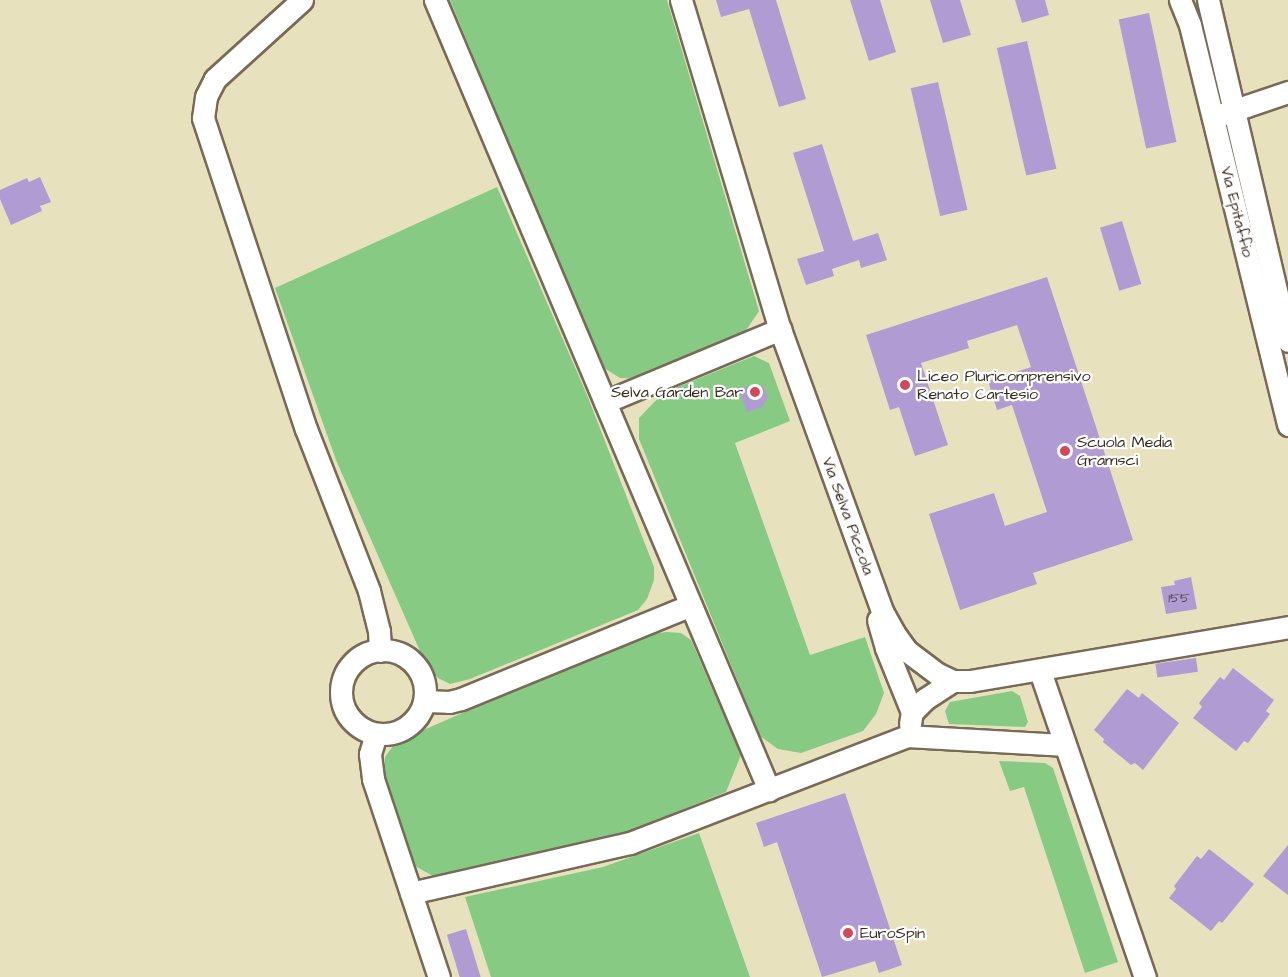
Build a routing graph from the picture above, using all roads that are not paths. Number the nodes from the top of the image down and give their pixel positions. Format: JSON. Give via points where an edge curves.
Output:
{"nodes":[{"id":1,"x":302,"y":0,"type":"edge"},
{"id":2,"x":435,"y":0,"type":"edge"},
{"id":3,"x":681,"y":0,"type":"edge"},
{"id":4,"x":1180,"y":0,"type":"edge"},
{"id":5,"x":1208,"y":0,"type":"edge"},
{"id":6,"x":1288,"y":92,"type":"edge"},
{"id":7,"x":1236,"y":110,"type":"junction"},
{"id":8,"x":1213,"y":118,"type":"junction"},
{"id":9,"x":780,"y":329,"type":"junction"},
{"id":10,"x":1288,"y":341,"type":"edge"},
{"id":11,"x":605,"y":402,"type":"junction"},
{"id":12,"x":1288,"y":425,"type":"edge"},
{"id":13,"x":871,"y":580,"type":"junction"},
{"id":14,"x":691,"y":605,"type":"junction"},
{"id":15,"x":1288,"y":627,"type":"edge"},
{"id":16,"x":380,"y":651,"type":"junction"},
{"id":17,"x":1040,"y":671,"type":"junction"},
{"id":18,"x":953,"y":681,"type":"junction"},
{"id":19,"x":424,"y":701,"type":"junction"},
{"id":20,"x":912,"y":712,"type":"junction"},
{"id":21,"x":376,"y":734,"type":"junction"},
{"id":22,"x":908,"y":736,"type":"junction"},
{"id":23,"x":1065,"y":745,"type":"junction"},
{"id":24,"x":769,"y":790,"type":"junction"},
{"id":25,"x":411,"y":892,"type":"junction"},
{"id":26,"x":439,"y":977,"type":"edge"},
{"id":27,"x":1145,"y":977,"type":"edge"}],
"edges":[{"from":1,"to":16,"type":"street","via":[[215,79],[206,97],[203,118],[306,429],[369,591]]},
{"from":2,"to":11,"type":"street"},
{"from":3,"to":9,"type":"street","name":"Via Selva Piccola"},
{"from":4,"to":8,"type":"street","name":"Via Epitaffio"},
{"from":5,"to":7,"type":"street","name":"Via Epitaffio"},
{"from":6,"to":7,"type":"street"},
{"from":7,"to":8,"type":"street"},
{"from":7,"to":10,"type":"street","name":"Via Epitaffio"},
{"from":8,"to":12,"type":"street","name":"Via Epitaffio"},
{"from":9,"to":11,"type":"street"},
{"from":9,"to":13,"type":"street","name":"Via Selva Piccola"},
{"from":11,"to":14,"type":"street"},
{"from":13,"to":18,"type":"street","name":"Via Selva Piccola","via":[[890,627],[907,651]]},
{"from":13,"to":20,"type":"street","via":[[886,648]]},
{"from":14,"to":19,"type":"street","via":[[461,699]]},
{"from":14,"to":24,"type":"street"},
{"from":15,"to":17,"type":"street"},
{"from":16,"to":19,"type":"street","via":[[404,656],[417,668],[424,686]]},
{"from":16,"to":21,"type":"street","via":[[356,661],[345,675],[341,691],[350,717],[362,729]]},
{"from":17,"to":18,"type":"street"},
{"from":17,"to":23,"type":"street"},
{"from":18,"to":20,"type":"street"},
{"from":19,"to":21,"type":"street","via":[[406,728]]},
{"from":20,"to":22,"type":"street"},
{"from":21,"to":25,"type":"street","via":[[370,754],[373,779]]},
{"from":22,"to":23,"type":"street"},
{"from":22,"to":24,"type":"street"},
{"from":23,"to":27,"type":"street"},
{"from":24,"to":25,"type":"street","via":[[630,843]]},
{"from":25,"to":26,"type":"street"}]}
